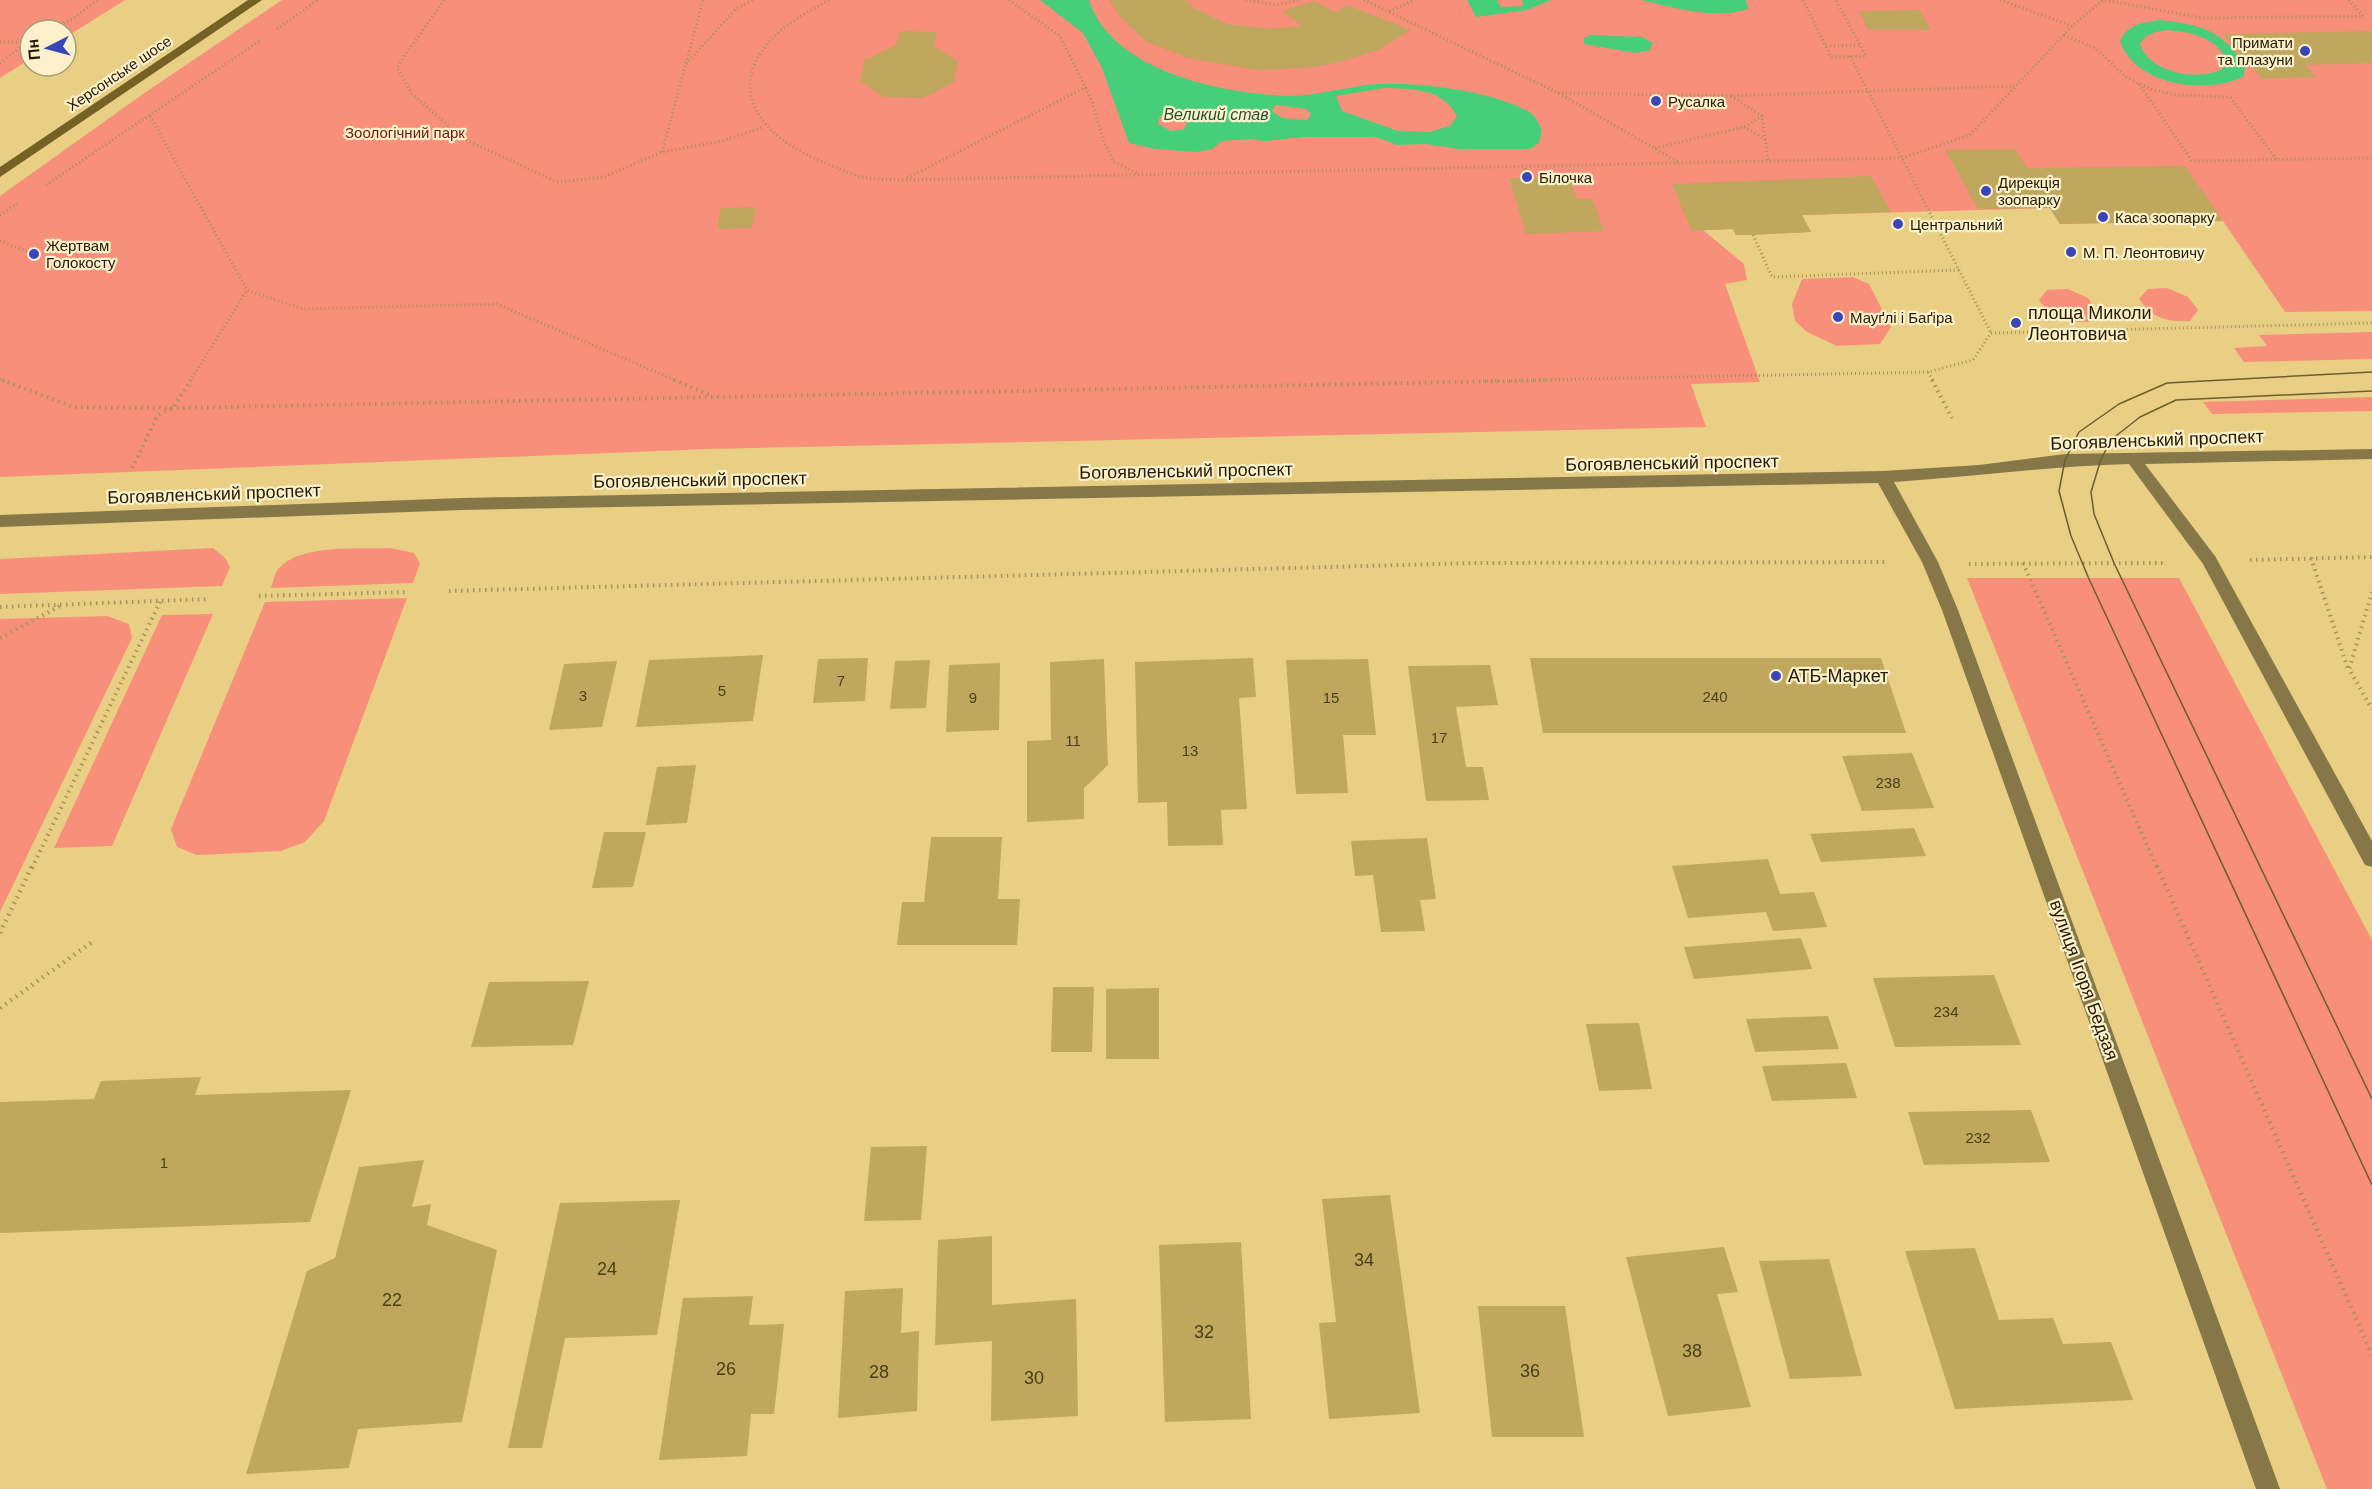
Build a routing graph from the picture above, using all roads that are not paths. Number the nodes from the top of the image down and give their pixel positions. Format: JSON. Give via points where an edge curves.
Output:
{"nodes":[{"id":1,"x":256,"y":0,"type":"edge"},
{"id":2,"x":0,"y":173,"type":"edge"},
{"id":3,"x":2372,"y":454,"type":"edge"},
{"id":4,"x":2133,"y":459,"type":"junction"},
{"id":5,"x":1883,"y":477,"type":"junction"},
{"id":6,"x":0,"y":521,"type":"edge"},
{"id":7,"x":2372,"y":859,"type":"edge"},
{"id":8,"x":2268,"y":1489,"type":"edge"}],
"edges":[{"from":1,"to":2,"type":"main road","name":"Херсонське шосе"},
{"from":3,"to":4,"type":"main road","name":"Богоявленський проспект"},
{"from":4,"to":5,"type":"main road","name":"Богоявленський проспект","via":[[2065,460]]},
{"from":4,"to":7,"type":"main road","via":[[2209,560]]},
{"from":5,"to":6,"type":"main road","name":"Богоявленський проспект","via":[[474,504]]},
{"from":5,"to":8,"type":"main road","name":"вулиця Ігоря Бедзая","via":[[1930,562],[1950,610]]}]}
